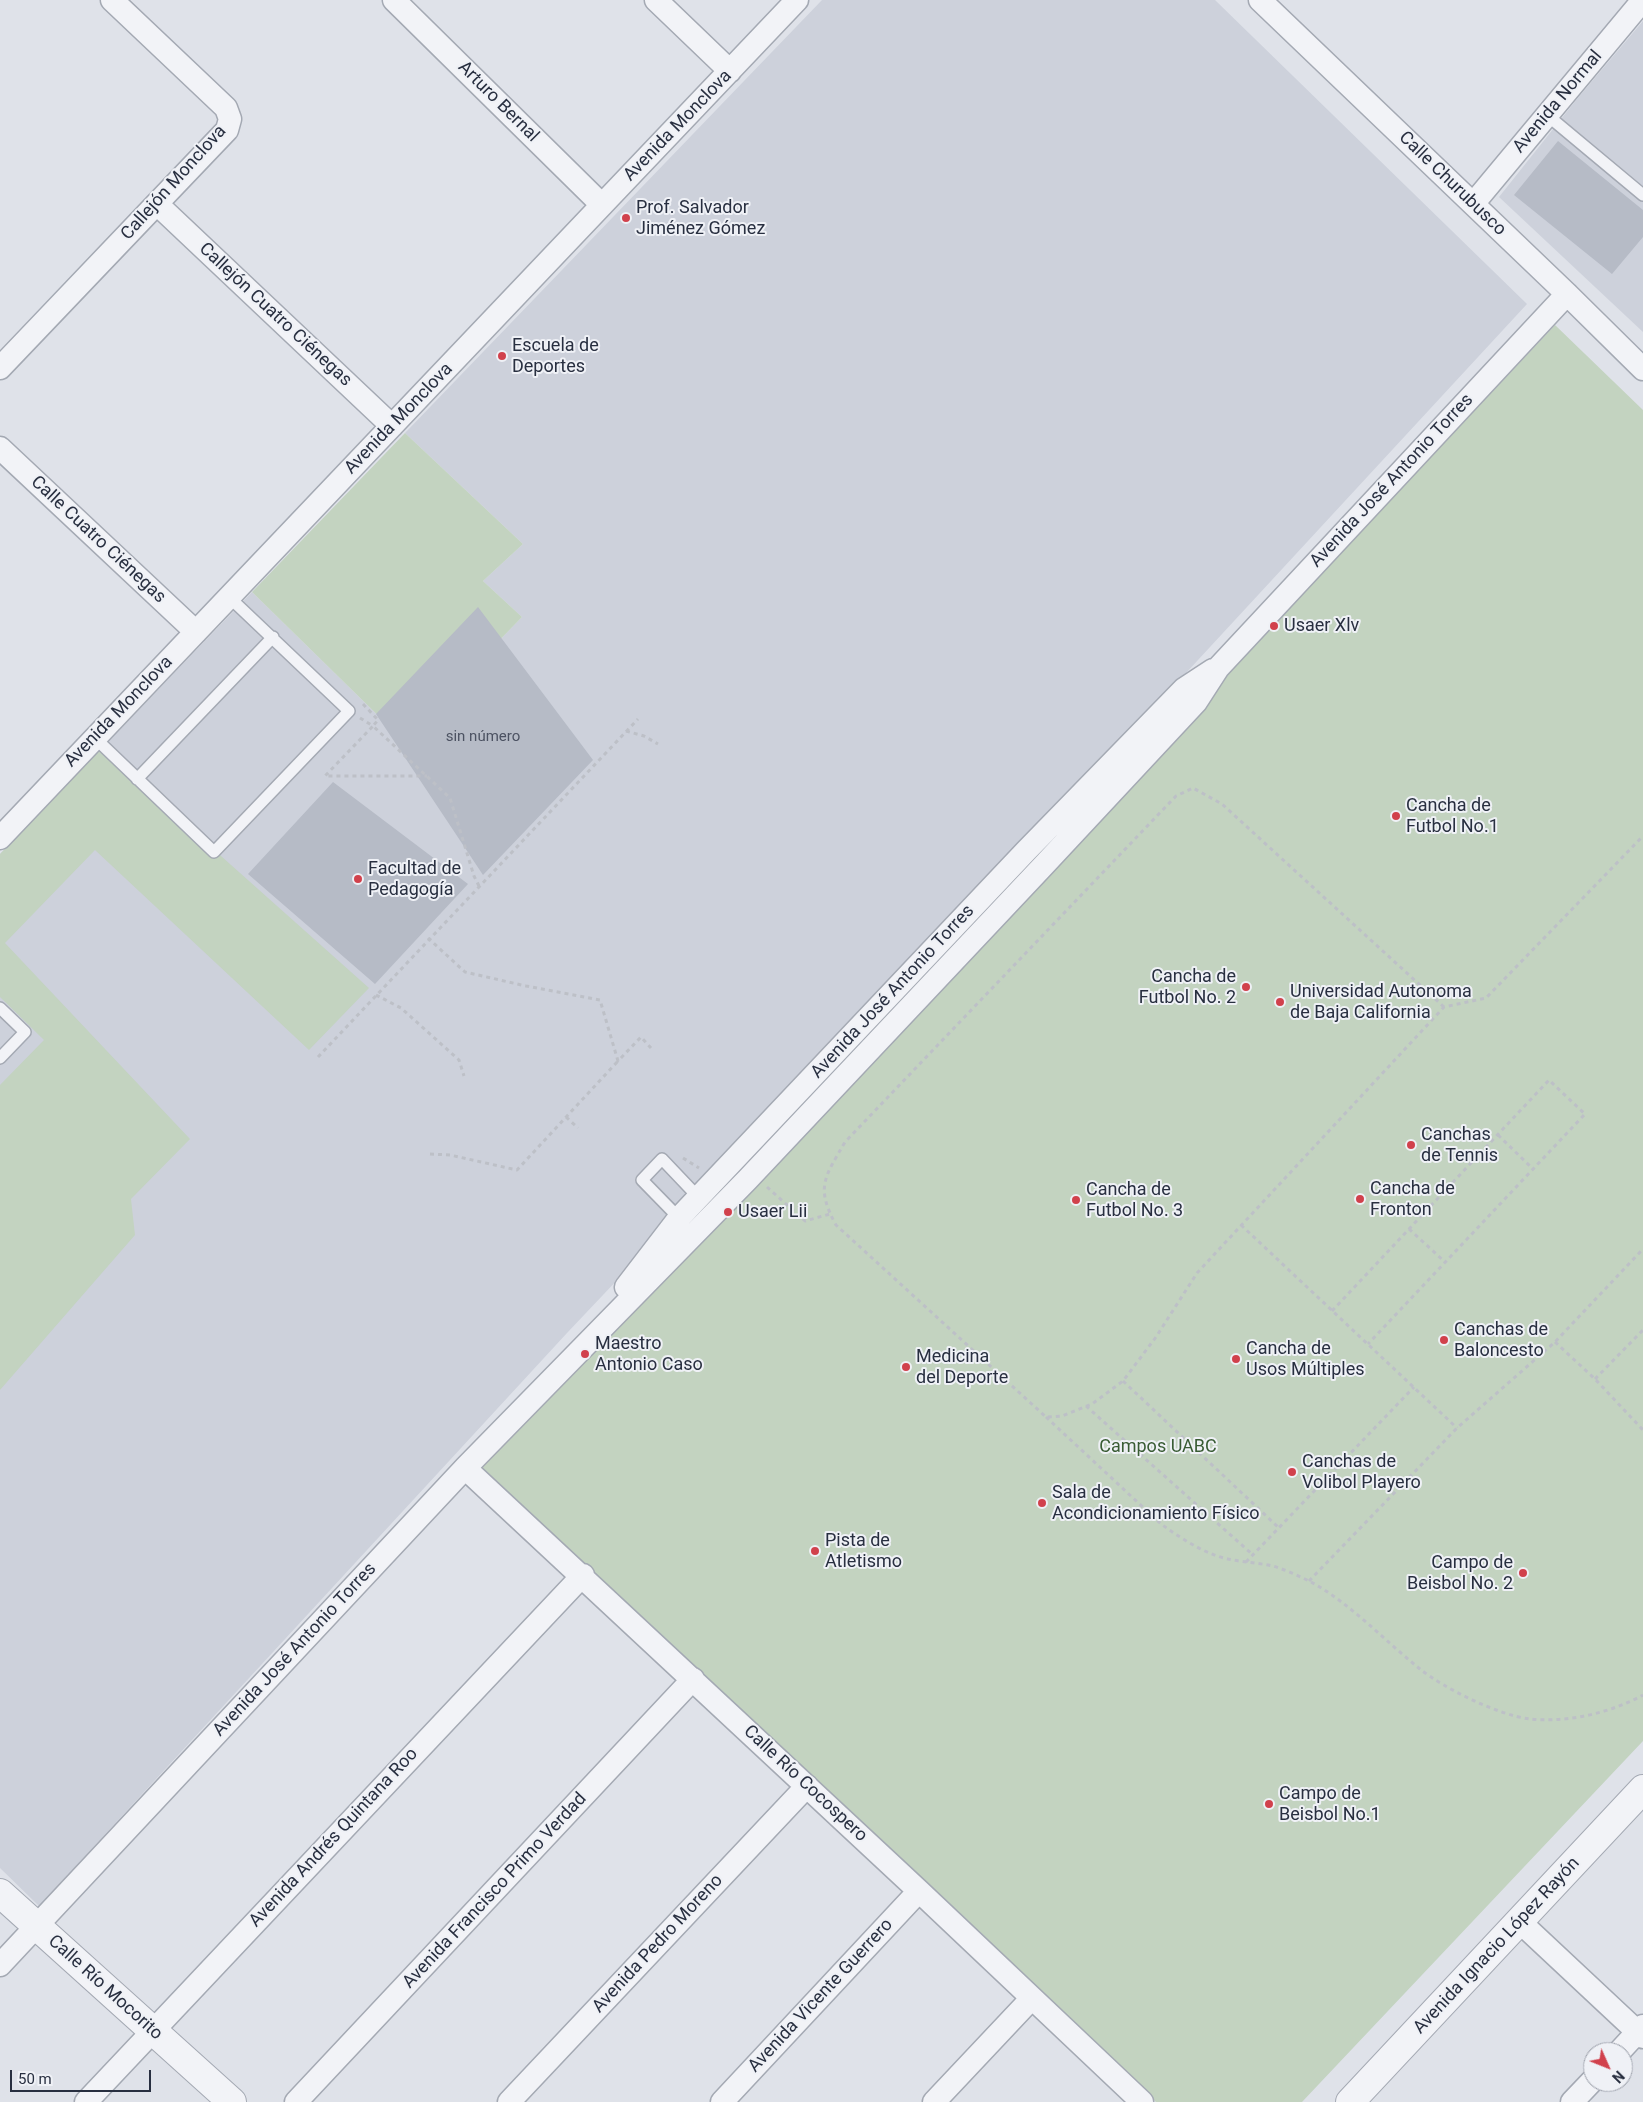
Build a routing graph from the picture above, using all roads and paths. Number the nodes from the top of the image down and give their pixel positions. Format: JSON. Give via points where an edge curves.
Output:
{"nodes":[{"id":1,"x":112,"y":0,"type":"edge"},
{"id":2,"x":394,"y":0,"type":"edge"},
{"id":3,"x":656,"y":0,"type":"edge"},
{"id":4,"x":797,"y":0,"type":"edge"},
{"id":5,"x":1260,"y":0,"type":"edge"},
{"id":6,"x":1643,"y":0,"type":"edge"},
{"id":7,"x":730,"y":71,"type":"junction"},
{"id":8,"x":1547,"y":115,"type":"junction"},
{"id":9,"x":1643,"y":194,"type":"edge"},
{"id":10,"x":157,"y":204,"type":"junction"},
{"id":11,"x":1473,"y":204,"type":"junction"},
{"id":12,"x":602,"y":205,"type":"junction"},
{"id":13,"x":1567,"y":294,"type":"junction"},
{"id":14,"x":0,"y":368,"type":"edge"},
{"id":15,"x":1643,"y":369,"type":"edge"},
{"id":16,"x":392,"y":426,"type":"junction"},
{"id":17,"x":0,"y":448,"type":"edge"},
{"id":18,"x":229,"y":597,"type":"junction"},
{"id":19,"x":196,"y":632,"type":"junction"},
{"id":20,"x":273,"y":637,"type":"junction"},
{"id":21,"x":358,"y":700,"type":"dead end"},
{"id":22,"x":638,"y":719,"type":"dead end"},
{"id":23,"x":373,"y":726,"type":"junction"},
{"id":24,"x":626,"y":731,"type":"junction"},
{"id":25,"x":95,"y":738,"type":"junction"},
{"id":26,"x":658,"y":744,"type":"dead end"},
{"id":27,"x":427,"y":776,"type":"junction"},
{"id":28,"x":137,"y":779,"type":"junction"},
{"id":29,"x":1643,"y":836,"type":"edge"},
{"id":30,"x":0,"y":838,"type":"edge"},
{"id":31,"x":1035,"y":858,"type":"junction"},
{"id":32,"x":479,"y":886,"type":"junction"},
{"id":33,"x":428,"y":938,"type":"junction"},
{"id":34,"x":376,"y":995,"type":"junction"},
{"id":35,"x":1444,"y":1007,"type":"junction"},
{"id":36,"x":0,"y":1008,"type":"edge"},
{"id":37,"x":877,"y":1008,"type":"junction"},
{"id":38,"x":895,"y":1022,"type":"junction"},
{"id":39,"x":651,"y":1048,"type":"dead end"},
{"id":40,"x":318,"y":1057,"type":"dead end"},
{"id":41,"x":0,"y":1058,"type":"edge"},
{"id":42,"x":618,"y":1061,"type":"junction"},
{"id":43,"x":464,"y":1076,"type":"dead end"},
{"id":44,"x":566,"y":1116,"type":"junction"},
{"id":45,"x":578,"y":1128,"type":"dead end"},
{"id":46,"x":1498,"y":1135,"type":"junction"},
{"id":47,"x":430,"y":1154,"type":"dead end"},
{"id":48,"x":1533,"y":1169,"type":"junction"},
{"id":49,"x":767,"y":1186,"type":"dead end"},
{"id":50,"x":698,"y":1198,"type":"junction"},
{"id":51,"x":714,"y":1214,"type":"junction"},
{"id":52,"x":830,"y":1214,"type":"junction"},
{"id":53,"x":1241,"y":1224,"type":"junction"},
{"id":54,"x":687,"y":1226,"type":"junction"},
{"id":55,"x":1410,"y":1229,"type":"junction"},
{"id":56,"x":1643,"y":1249,"type":"edge"},
{"id":57,"x":1445,"y":1262,"type":"junction"},
{"id":58,"x":1332,"y":1311,"type":"junction"},
{"id":59,"x":1643,"y":1330,"type":"edge"},
{"id":60,"x":1555,"y":1342,"type":"junction"},
{"id":61,"x":1368,"y":1344,"type":"junction"},
{"id":62,"x":1596,"y":1380,"type":"junction"},
{"id":63,"x":1123,"y":1382,"type":"junction"},
{"id":64,"x":1414,"y":1388,"type":"junction"},
{"id":65,"x":1086,"y":1406,"type":"junction"},
{"id":66,"x":1046,"y":1417,"type":"junction"},
{"id":67,"x":1457,"y":1428,"type":"junction"},
{"id":68,"x":1643,"y":1430,"type":"edge"},
{"id":69,"x":465,"y":1468,"type":"junction"},
{"id":70,"x":1279,"y":1528,"type":"junction"},
{"id":71,"x":1253,"y":1555,"type":"junction"},
{"id":72,"x":1245,"y":1563,"type":"junction"},
{"id":73,"x":583,"y":1575,"type":"junction"},
{"id":74,"x":1309,"y":1581,"type":"junction"},
{"id":75,"x":694,"y":1679,"type":"junction"},
{"id":76,"x":1643,"y":1695,"type":"edge"},
{"id":77,"x":807,"y":1786,"type":"junction"},
{"id":78,"x":1643,"y":1789,"type":"edge"},
{"id":79,"x":920,"y":1891,"type":"junction"},
{"id":80,"x":0,"y":1893,"type":"edge"},
{"id":81,"x":1520,"y":1922,"type":"junction"},
{"id":82,"x":37,"y":1926,"type":"junction"},
{"id":83,"x":0,"y":1965,"type":"edge"},
{"id":84,"x":1032,"y":1998,"type":"junction"},
{"id":85,"x":152,"y":2031,"type":"junction"},
{"id":86,"x":1641,"y":2032,"type":"edge"},
{"id":87,"x":1630,"y":2042,"type":"edge"},
{"id":88,"x":1583,"y":2090,"type":"edge"},
{"id":89,"x":86,"y":2102,"type":"edge"},
{"id":90,"x":232,"y":2102,"type":"edge"},
{"id":91,"x":296,"y":2102,"type":"edge"},
{"id":92,"x":509,"y":2102,"type":"edge"},
{"id":93,"x":722,"y":2102,"type":"edge"},
{"id":94,"x":934,"y":2102,"type":"edge"},
{"id":95,"x":1142,"y":2102,"type":"edge"},
{"id":96,"x":1350,"y":2102,"type":"edge"},
{"id":97,"x":1572,"y":2102,"type":"edge"}],
"edges":[{"from":1,"to":10,"type":"street","name":"Callejón Monclova","via":[[226,108],[230,119],[227,130]]},
{"from":2,"to":12,"type":"street","name":"Arturo Bernal"},
{"from":3,"to":7,"type":"street"},
{"from":4,"to":7,"type":"street","name":"Avenida Monclova"},
{"from":5,"to":11,"type":"street","name":"Calle Churubusco"},
{"from":6,"to":8,"type":"street","name":"Avenida Normal"},
{"from":7,"to":12,"type":"street","name":"Avenida Monclova"},
{"from":8,"to":9,"type":"lane"},
{"from":8,"to":11,"type":"street","name":"Avenida Normal"},
{"from":10,"to":14,"type":"street","name":"Callejón Monclova"},
{"from":10,"to":16,"type":"street","name":"Callejón Cuatro Ciénegas"},
{"from":11,"to":13,"type":"street","name":"Calle Churubusco"},
{"from":12,"to":16,"type":"street","name":"Avenida Monclova"},
{"from":13,"to":15,"type":"street","name":"Calle Churubusco"},
{"from":13,"to":31,"type":"street","name":"Avenida José Antonio Torres","via":[[1218,668],[1196,702]]},
{"from":16,"to":18,"type":"street","name":"Avenida Monclova"},
{"from":17,"to":19,"type":"street","name":"Calle Cuatro Ciénegas"},
{"from":18,"to":19,"type":"street","name":"Avenida Monclova"},
{"from":18,"to":20,"type":"lane"},
{"from":19,"to":25,"type":"street","name":"Avenida Monclova"},
{"from":20,"to":28,"type":"lane"},
{"from":20,"to":28,"type":"lane","via":[[349,711],[214,852]]},
{"from":21,"to":23,"type":"path","via":[[378,720]]},
{"from":22,"to":24,"type":"path"},
{"from":23,"to":27,"type":"path"},
{"from":23,"to":27,"type":"path","via":[[325,776]]},
{"from":24,"to":26,"type":"path"},
{"from":24,"to":32,"type":"path"},
{"from":25,"to":28,"type":"lane"},
{"from":25,"to":30,"type":"street","name":"Avenida Monclova"},
{"from":27,"to":32,"type":"path","via":[[450,798]]},
{"from":29,"to":35,"type":"path","via":[[1486,998]]},
{"from":31,"to":37,"type":"street","name":"Avenida José Antonio Torres"},
{"from":31,"to":38,"type":"street","name":"Avenida José Antonio Torres"},
{"from":32,"to":33,"type":"path"},
{"from":33,"to":34,"type":"path"},
{"from":33,"to":42,"type":"path","via":[[465,972],[600,1000]]},
{"from":34,"to":40,"type":"path"},
{"from":34,"to":43,"type":"path","via":[[401,1008],[444,1047],[458,1060]]},
{"from":35,"to":52,"type":"path","via":[[1222,804],[1193,788],[1176,796],[844,1142],[824,1178],[826,1206]]},
{"from":35,"to":53,"type":"path"},
{"from":36,"to":41,"type":"lane","via":[[25,1032]]},
{"from":37,"to":38,"type":"street"},
{"from":37,"to":50,"type":"street","name":"Avenida José Antonio Torres"},
{"from":38,"to":51,"type":"street","name":"Avenida José Antonio Torres"},
{"from":39,"to":42,"type":"path","via":[[641,1037]]},
{"from":42,"to":44,"type":"path"},
{"from":44,"to":45,"type":"path"},
{"from":44,"to":47,"type":"path","via":[[516,1170],[450,1155]]},
{"from":46,"to":48,"type":"path"},
{"from":46,"to":48,"type":"path","via":[[1550,1080],[1585,1114]]},
{"from":46,"to":55,"type":"path"},
{"from":48,"to":57,"type":"path"},
{"from":49,"to":52,"type":"path","via":[[805,1221]]},
{"from":50,"to":51,"type":"lane"},
{"from":50,"to":54,"type":"street","name":"Avenida José Antonio Torres"},
{"from":50,"to":54,"type":"lane","via":[[662,1159],[642,1180]]},
{"from":51,"to":54,"type":"street","name":"Avenida José Antonio Torres"},
{"from":52,"to":66,"type":"path","via":[[836,1225]]},
{"from":53,"to":58,"type":"path"},
{"from":53,"to":63,"type":"path","via":[[1197,1273]]},
{"from":54,"to":69,"type":"street","name":"Avenida José Antonio Torres","via":[[593,1338]]},
{"from":55,"to":57,"type":"path"},
{"from":55,"to":58,"type":"path"},
{"from":56,"to":60,"type":"path"},
{"from":57,"to":61,"type":"path"},
{"from":58,"to":61,"type":"path"},
{"from":59,"to":62,"type":"path"},
{"from":60,"to":62,"type":"path"},
{"from":60,"to":67,"type":"path"},
{"from":61,"to":64,"type":"path"},
{"from":62,"to":68,"type":"path"},
{"from":63,"to":65,"type":"path"},
{"from":63,"to":70,"type":"path"},
{"from":64,"to":67,"type":"path"},
{"from":64,"to":70,"type":"path"},
{"from":65,"to":66,"type":"path","via":[[1062,1416]]},
{"from":65,"to":71,"type":"path"},
{"from":66,"to":72,"type":"path","via":[[1180,1538],[1216,1555]]},
{"from":67,"to":74,"type":"path"},
{"from":69,"to":73,"type":"street","name":"Calle Río Cocospero"},
{"from":69,"to":82,"type":"street","name":"Avenida José Antonio Torres"},
{"from":70,"to":71,"type":"path"},
{"from":71,"to":72,"type":"path"},
{"from":72,"to":74,"type":"path","via":[[1272,1566]]},
{"from":73,"to":75,"type":"street","name":"Calle Río Cocospero"},
{"from":73,"to":85,"type":"street","name":"Avenida Andrés Quintana Roo"},
{"from":74,"to":76,"type":"path","via":[[1331,1592],[1434,1680],[1490,1708],[1529,1719],[1565,1718],[1594,1714]]},
{"from":75,"to":77,"type":"street","name":"Calle Río Cocospero"},
{"from":75,"to":91,"type":"street","name":"Avenida Francisco Primo Verdad"},
{"from":77,"to":79,"type":"street","name":"Calle Río Cocospero"},
{"from":77,"to":92,"type":"street","name":"Avenida Pedro Moreno"},
{"from":78,"to":81,"type":"street","name":"Avenida Ignacio López Rayón"},
{"from":79,"to":84,"type":"street","name":"Calle Río Cocospero"},
{"from":79,"to":93,"type":"street","name":"Avenida Vicente Guerrero"},
{"from":80,"to":82,"type":"street","name":"Calle Río Mocorito"},
{"from":81,"to":86,"type":"street"},
{"from":81,"to":96,"type":"street","name":"Avenida Ignacio López Rayón"},
{"from":82,"to":83,"type":"street","name":"Avenida José Antonio Torres"},
{"from":82,"to":85,"type":"street","name":"Calle Río Mocorito"},
{"from":84,"to":94,"type":"street"},
{"from":84,"to":95,"type":"street","name":"Calle Río Cocospero"},
{"from":85,"to":89,"type":"street","name":"Avenida Andrés Quintana Roo"},
{"from":85,"to":90,"type":"street","name":"Calle Río Mocorito"},
{"from":86,"to":87,"type":"street"},
{"from":88,"to":97,"type":"street"}]}
